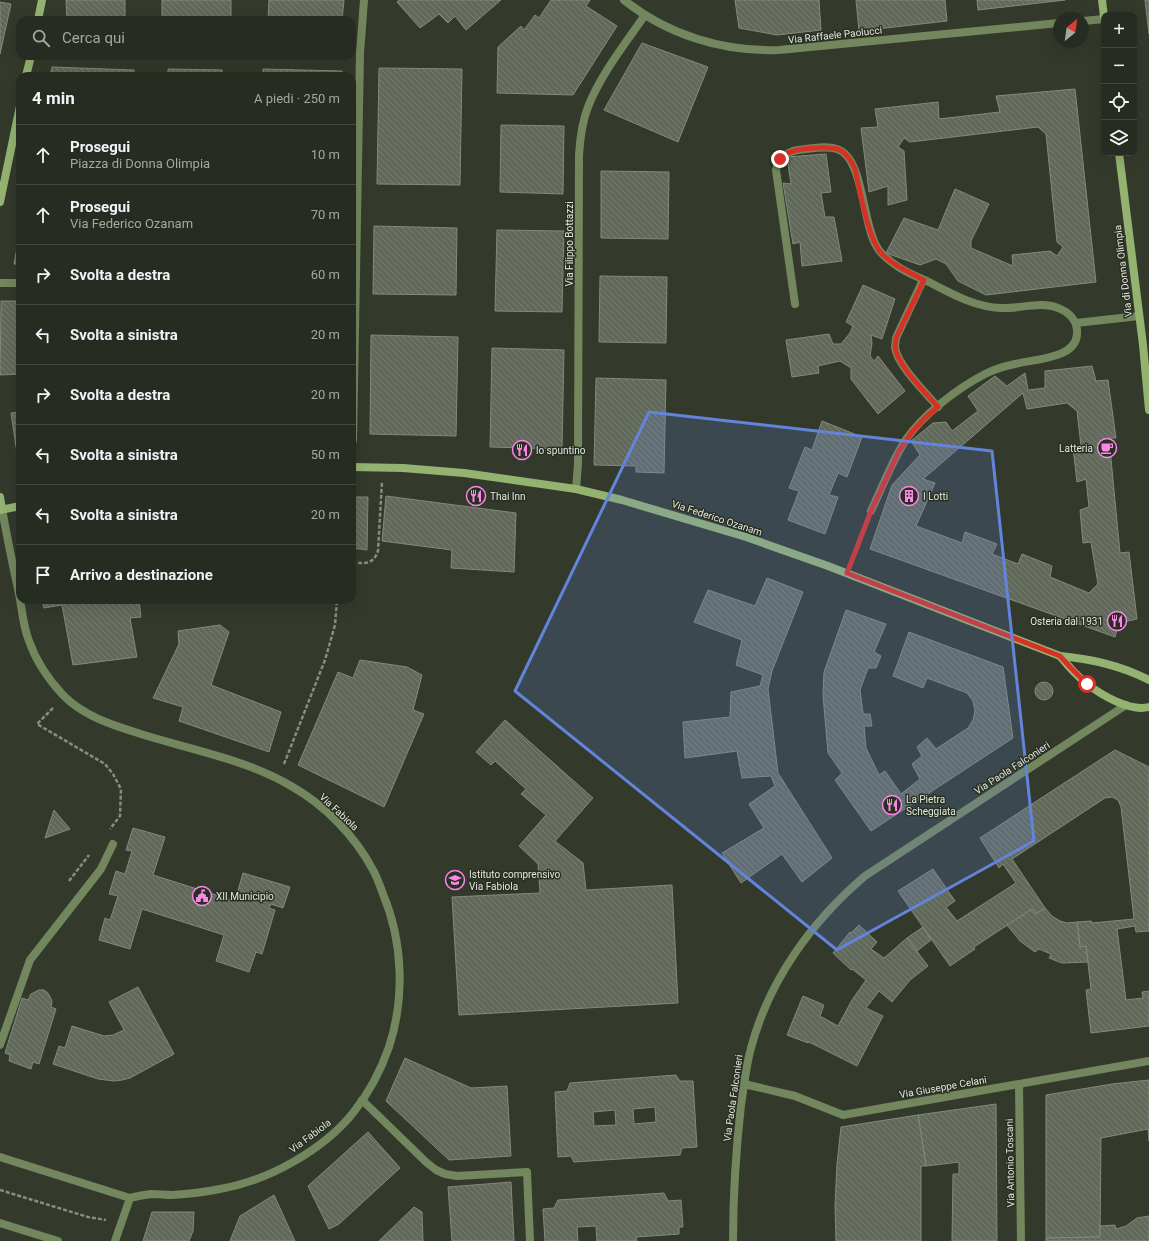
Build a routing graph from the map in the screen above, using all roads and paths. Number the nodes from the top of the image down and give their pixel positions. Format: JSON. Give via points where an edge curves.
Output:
{"nodes":[{"id":1,"x":42,"y":0,"type":"edge"},
{"id":2,"x":364,"y":0,"type":"edge"},
{"id":3,"x":624,"y":0,"type":"edge"},
{"id":4,"x":1102,"y":0,"type":"edge"},
{"id":5,"x":1103,"y":12,"type":"edge"},
{"id":6,"x":645,"y":15,"type":"junction"},
{"id":7,"x":39,"y":16,"type":"edge"},
{"id":8,"x":1101,"y":18,"type":"edge"},
{"id":9,"x":1089,"y":20,"type":"edge"},
{"id":10,"x":1053,"y":24,"type":"edge"},
{"id":11,"x":356,"y":52,"type":"edge"},
{"id":12,"x":30,"y":60,"type":"edge"},
{"id":13,"x":356,"y":60,"type":"edge"},
{"id":14,"x":27,"y":72,"type":"edge"},
{"id":15,"x":356,"y":72,"type":"edge"},
{"id":16,"x":16,"y":125,"type":"edge"},
{"id":17,"x":1119,"y":156,"type":"edge"},
{"id":18,"x":0,"y":202,"type":"edge"},
{"id":19,"x":924,"y":280,"type":"junction"},
{"id":20,"x":0,"y":283,"type":"edge"},
{"id":21,"x":16,"y":283,"type":"edge"},
{"id":22,"x":795,"y":304,"type":"dead end"},
{"id":23,"x":1139,"y":316,"type":"junction"},
{"id":24,"x":1076,"y":323,"type":"junction"},
{"id":25,"x":938,"y":407,"type":"junction"},
{"id":26,"x":1149,"y":410,"type":"edge"},
{"id":27,"x":356,"y":467,"type":"edge"},
{"id":28,"x":383,"y":468,"type":"junction"},
{"id":29,"x":576,"y":489,"type":"junction"},
{"id":30,"x":0,"y":497,"type":"edge"},
{"id":31,"x":16,"y":507,"type":"edge"},
{"id":32,"x":1,"y":510,"type":"edge"},
{"id":33,"x":871,"y":511,"type":"joint"},
{"id":34,"x":356,"y":563,"type":"edge"},
{"id":35,"x":847,"y":573,"type":"junction"},
{"id":36,"x":16,"y":581,"type":"edge"},
{"id":37,"x":21,"y":604,"type":"edge"},
{"id":38,"x":337,"y":604,"type":"edge"},
{"id":39,"x":1060,"y":656,"type":"junction"},
{"id":40,"x":1149,"y":680,"type":"edge"},
{"id":41,"x":65,"y":697,"type":"junction"},
{"id":42,"x":1126,"y":705,"type":"junction"},
{"id":43,"x":1149,"y":707,"type":"edge"},
{"id":44,"x":278,"y":779,"type":"junction"},
{"id":45,"x":105,"y":834,"type":"dead end"},
{"id":46,"x":113,"y":844,"type":"dead end"},
{"id":47,"x":90,"y":853,"type":"dead end"},
{"id":48,"x":67,"y":884,"type":"dead end"},
{"id":49,"x":0,"y":1045,"type":"edge"},
{"id":50,"x":1149,"y":1061,"type":"edge"},
{"id":51,"x":744,"y":1084,"type":"junction"},
{"id":52,"x":1018,"y":1084,"type":"junction"},
{"id":53,"x":362,"y":1100,"type":"junction"},
{"id":54,"x":0,"y":1157,"type":"edge"},
{"id":55,"x":0,"y":1190,"type":"edge"},
{"id":56,"x":130,"y":1198,"type":"junction"},
{"id":57,"x":108,"y":1221,"type":"dead end"},
{"id":58,"x":0,"y":1223,"type":"edge"},
{"id":59,"x":58,"y":1241,"type":"edge"},
{"id":60,"x":115,"y":1241,"type":"edge"},
{"id":61,"x":530,"y":1241,"type":"edge"},
{"id":62,"x":733,"y":1241,"type":"edge"},
{"id":63,"x":1021,"y":1241,"type":"edge"}],
"edges":[{"from":1,"to":7,"type":"street"},
{"from":2,"to":11,"type":"street"},
{"from":3,"to":6,"type":"street","name":"Via Raffaele Paolucci"},
{"from":4,"to":5,"type":"street"},
{"from":6,"to":10,"type":"street","name":"Via Raffaele Paolucci","via":[[668,28],[700,40],[754,50],[779,50]]},
{"from":6,"to":29,"type":"street","name":"Via Filippo Bottazzi","via":[[594,92],[585,116],[581,140]]},
{"from":8,"to":9,"type":"street"},
{"from":12,"to":14,"type":"street"},
{"from":13,"to":15,"type":"street"},
{"from":16,"to":18,"type":"street"},
{"from":17,"to":23,"type":"street","name":"Via di Donna Olimpia"},
{"from":19,"to":22,"type":"street","via":[[896,265],[877,247],[855,169],[845,153],[831,148],[790,152],[780,159],[776,170]]},
{"from":19,"to":24,"type":"street","via":[[963,299],[982,305],[1000,308],[1052,306],[1068,314]]},
{"from":19,"to":25,"type":"street","via":[[896,338],[895,347],[900,360],[915,382]]},
{"from":20,"to":21,"type":"street"},
{"from":23,"to":24,"type":"street"},
{"from":23,"to":26,"type":"street","name":"Via di Donna Olimpia"},
{"from":24,"to":25,"type":"street","via":[[1076,340],[1066,352],[1006,366],[988,373],[965,386]]},
{"from":25,"to":33,"type":"street","via":[[918,424],[905,441]]},
{"from":27,"to":28,"type":"street","name":"Via Federico Ozanam"},
{"from":28,"to":29,"type":"street","name":"Via Federico Ozanam","via":[[464,473]]},
{"from":28,"to":34,"type":"path","via":[[378,551],[372,561]]},
{"from":29,"to":35,"type":"street","name":"Via Federico Ozanam","via":[[746,537]]},
{"from":30,"to":32,"type":"street"},
{"from":31,"to":32,"type":"street"},
{"from":32,"to":36,"type":"street","name":"Via Fabiola"},
{"from":33,"to":35,"type":"path"},
{"from":35,"to":39,"type":"street","name":"Via Federico Ozanam"},
{"from":37,"to":41,"type":"street","name":"Via Fabiola","via":[[29,642],[45,672]]},
{"from":38,"to":44,"type":"path","via":[[335,625],[325,660]]},
{"from":39,"to":40,"type":"street","via":[[1103,662]]},
{"from":39,"to":42,"type":"street","via":[[1087,684]]},
{"from":41,"to":44,"type":"street","name":"Via Fabiola","via":[[78,708],[103,720],[137,733],[236,762]]},
{"from":41,"to":45,"type":"path","via":[[37,724],[105,764],[113,774],[121,789],[120,816]]},
{"from":42,"to":43,"type":"street"},
{"from":42,"to":51,"type":"street","name":"Via Paola Falconieri","via":[[865,876],[842,896],[801,944],[779,980],[758,1026]]},
{"from":44,"to":53,"type":"street","name":"Via Fabiola","via":[[317,804],[339,823],[360,848],[374,871],[393,923],[399,969],[398,1013],[385,1059]]},
{"from":46,"to":49,"type":"street","via":[[101,869],[30,960]]},
{"from":47,"to":48,"type":"path"},
{"from":50,"to":52,"type":"street","name":"Via Giuseppe Celani"},
{"from":51,"to":52,"type":"street","name":"Via Giuseppe Celani","via":[[795,1096],[843,1115]]},
{"from":51,"to":62,"type":"street","name":"Via Paola Falconieri","via":[[736,1157]]},
{"from":52,"to":63,"type":"street","name":"Via Antonio Toscani"},
{"from":53,"to":56,"type":"street","name":"Via Fabiola","via":[[353,1113],[316,1146],[268,1174],[221,1189],[173,1195],[149,1194]]},
{"from":53,"to":61,"type":"street","via":[[426,1162],[445,1174],[457,1176],[527,1172]]},
{"from":54,"to":56,"type":"street"},
{"from":55,"to":57,"type":"path"},
{"from":56,"to":60,"type":"street"},
{"from":58,"to":59,"type":"street"}]}
